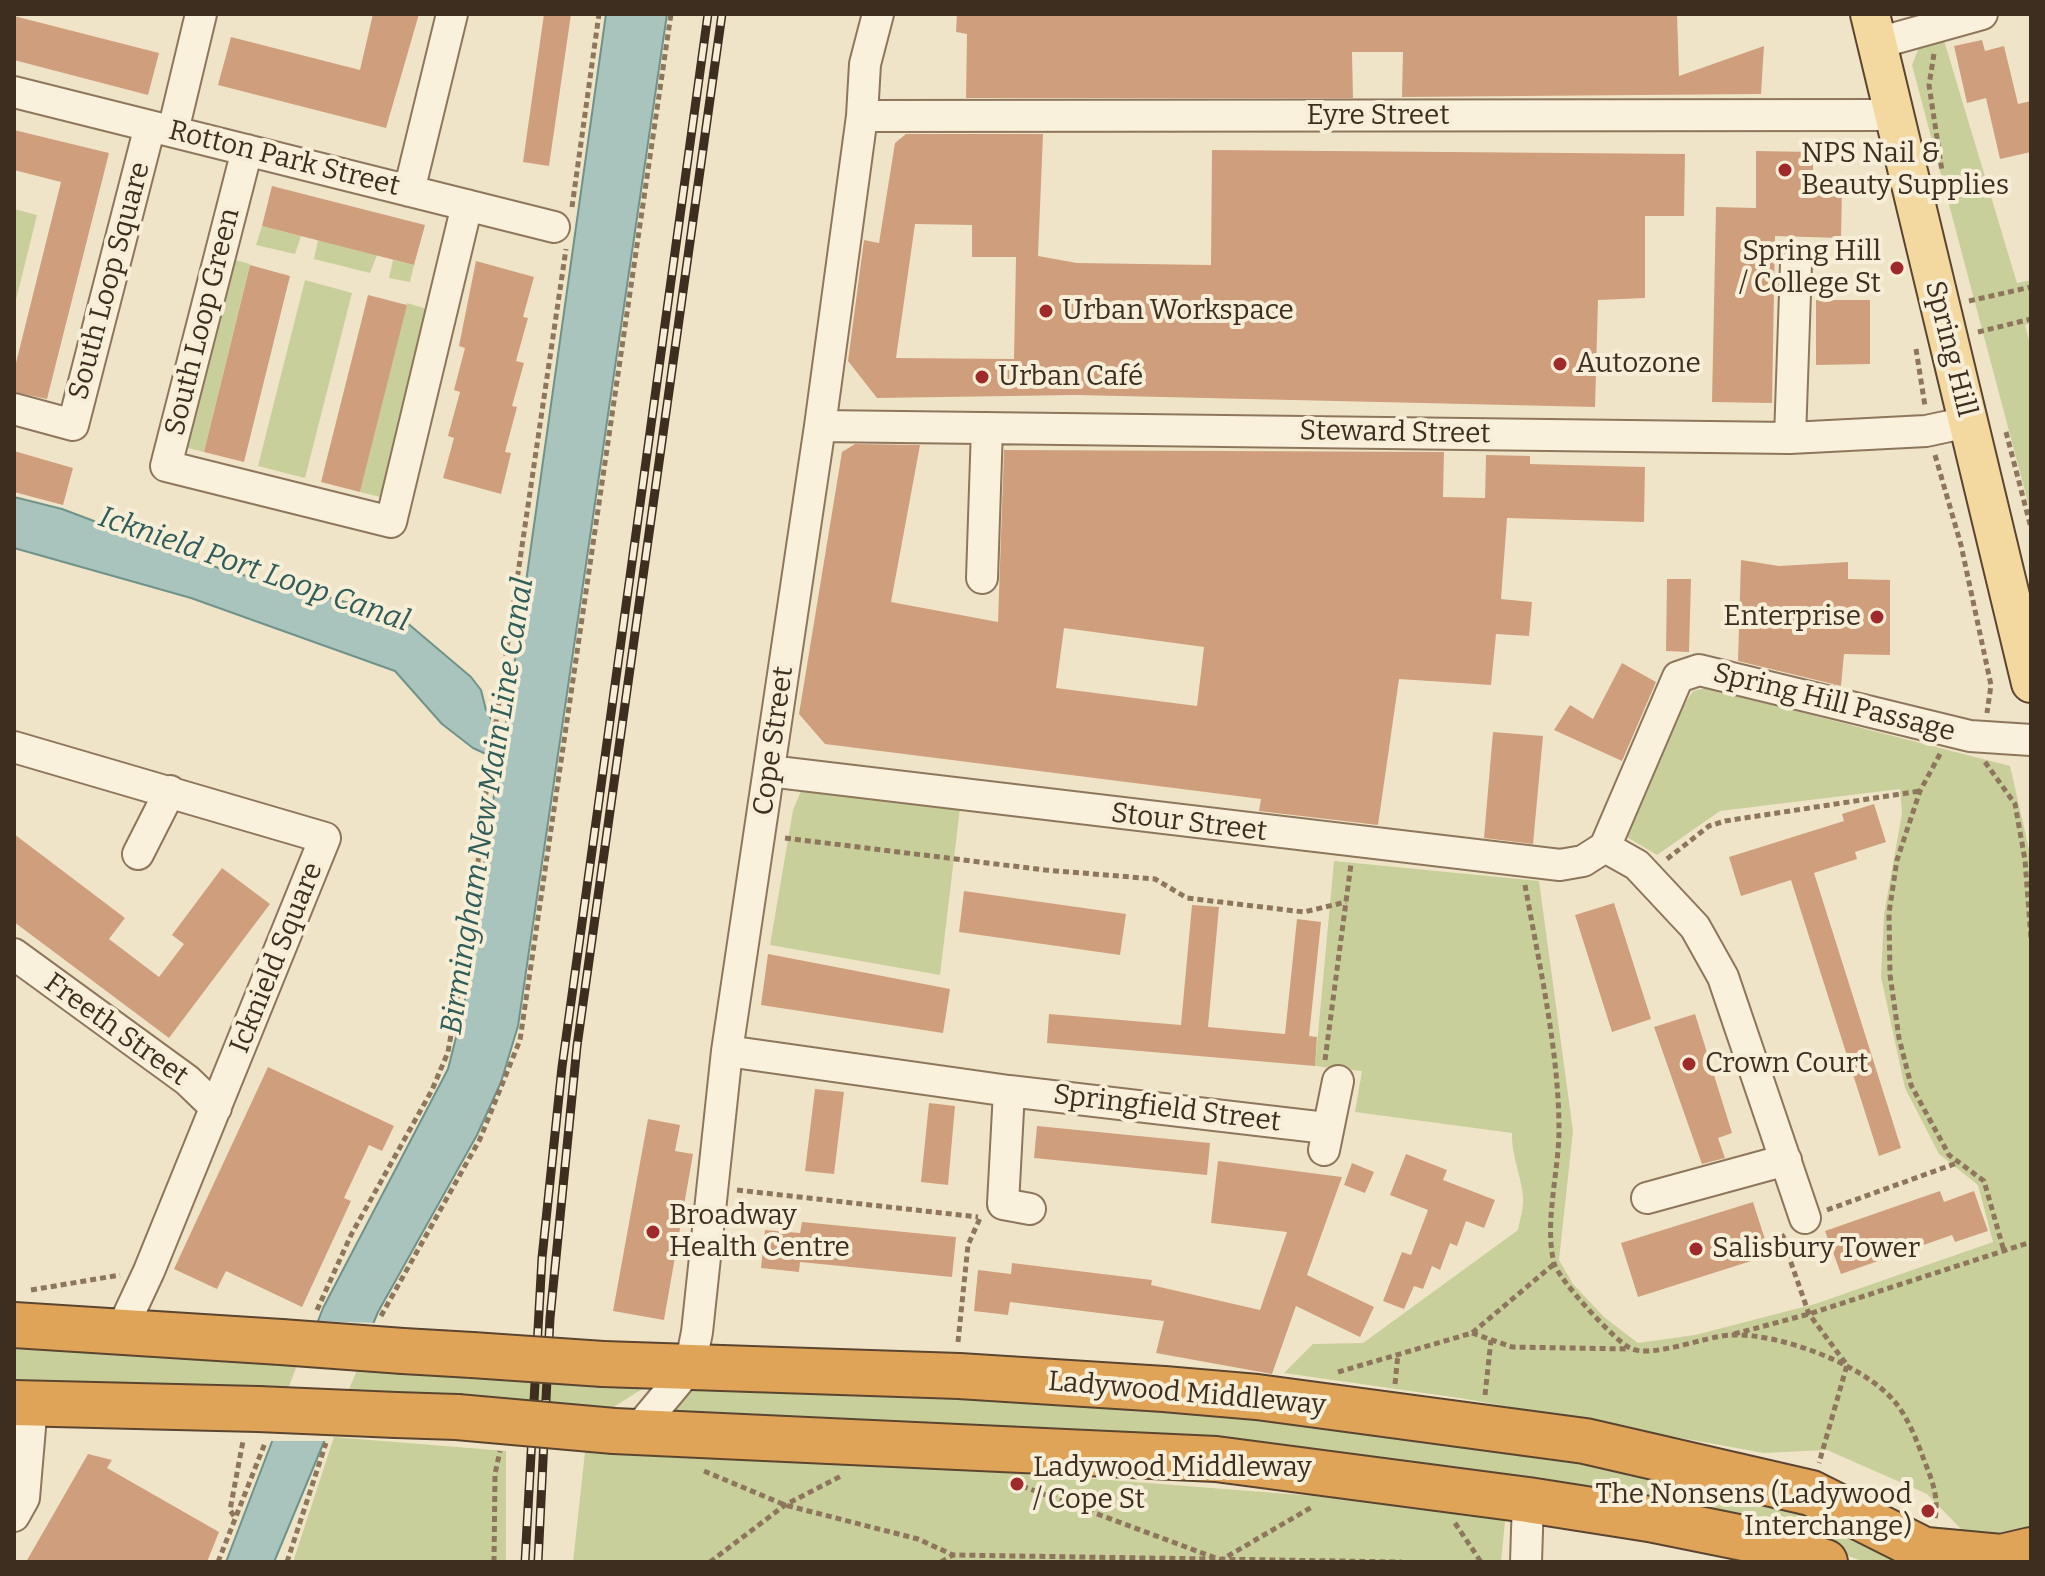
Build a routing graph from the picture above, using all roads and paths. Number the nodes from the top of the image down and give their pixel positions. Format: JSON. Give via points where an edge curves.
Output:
{"nodes":[{"id":1,"x":201,"y":14,"type":"edge"},
{"id":2,"x":452,"y":14,"type":"edge"},
{"id":3,"x":599,"y":14,"type":"edge"},
{"id":4,"x":671,"y":14,"type":"edge"},
{"id":5,"x":878,"y":14,"type":"edge"},
{"id":6,"x":1982,"y":14,"type":"edge"},
{"id":7,"x":1874,"y":29,"type":"edge"},
{"id":8,"x":14,"y":92,"type":"edge"},
{"id":9,"x":1893,"y":115,"type":"junction"},
{"id":10,"x":862,"y":116,"type":"junction"},
{"id":11,"x":162,"y":129,"type":"junction"},
{"id":12,"x":247,"y":150,"type":"junction"},
{"id":13,"x":409,"y":191,"type":"junction"},
{"id":14,"x":467,"y":205,"type":"junction"},
{"id":15,"x":564,"y":227,"type":"junction"},
{"id":16,"x":1796,"y":264,"type":"dead end"},
{"id":17,"x":2031,"y":287,"type":"edge"},
{"id":18,"x":2031,"y":319,"type":"edge"},
{"id":19,"x":1934,"y":329,"type":"junction"},
{"id":20,"x":14,"y":409,"type":"edge"},
{"id":21,"x":1968,"y":422,"type":"junction"},
{"id":22,"x":820,"y":426,"type":"junction"},
{"id":23,"x":987,"y":428,"type":"junction"},
{"id":24,"x":1926,"y":431,"type":"junction"},
{"id":25,"x":1790,"y":438,"type":"junction"},
{"id":26,"x":1961,"y":545,"type":"dead end"},
{"id":27,"x":982,"y":578,"type":"dead end"},
{"id":28,"x":2025,"y":622,"type":"edge"},
{"id":29,"x":2031,"y":683,"type":"edge"},
{"id":30,"x":1952,"y":732,"type":"junction"},
{"id":31,"x":2031,"y":740,"type":"edge"},
{"id":32,"x":14,"y":747,"type":"edge"},
{"id":33,"x":769,"y":771,"type":"junction"},
{"id":34,"x":170,"y":791,"type":"junction"},
{"id":35,"x":1920,"y":791,"type":"junction"},
{"id":36,"x":760,"y":834,"type":"junction"},
{"id":37,"x":1353,"y":843,"type":"junction"},
{"id":38,"x":1605,"y":847,"type":"junction"},
{"id":39,"x":138,"y":854,"type":"dead end"},
{"id":40,"x":1521,"y":861,"type":"junction"},
{"id":41,"x":1648,"y":875,"type":"junction"},
{"id":42,"x":1346,"y":902,"type":"junction"},
{"id":43,"x":14,"y":954,"type":"edge"},
{"id":44,"x":727,"y":1051,"type":"junction"},
{"id":45,"x":1338,"y":1081,"type":"joint"},
{"id":46,"x":1009,"y":1091,"type":"junction"},
{"id":47,"x":216,"y":1108,"type":"junction"},
{"id":48,"x":1786,"y":1160,"type":"junction"},
{"id":49,"x":1958,"y":1163,"type":"junction"},
{"id":50,"x":712,"y":1187,"type":"junction"},
{"id":51,"x":1647,"y":1198,"type":"dead end"},
{"id":52,"x":1004,"y":1210,"type":"junction"},
{"id":53,"x":1805,"y":1218,"type":"junction"},
{"id":54,"x":2031,"y":1242,"type":"edge"},
{"id":55,"x":2004,"y":1251,"type":"junction"},
{"id":56,"x":1554,"y":1264,"type":"junction"},
{"id":57,"x":149,"y":1271,"type":"junction"},
{"id":58,"x":22,"y":1308,"type":"edge"},
{"id":59,"x":1809,"y":1314,"type":"junction"},
{"id":60,"x":121,"y":1331,"type":"junction"},
{"id":61,"x":297,"y":1333,"type":"junction"},
{"id":62,"x":1472,"y":1333,"type":"junction"},
{"id":63,"x":1732,"y":1334,"type":"junction"},
{"id":64,"x":389,"y":1340,"type":"junction"},
{"id":65,"x":1491,"y":1340,"type":"junction"},
{"id":66,"x":958,"y":1344,"type":"dead end"},
{"id":67,"x":1630,"y":1349,"type":"junction"},
{"id":68,"x":1847,"y":1365,"type":"junction"},
{"id":69,"x":690,"y":1367,"type":"junction"},
{"id":70,"x":1327,"y":1375,"type":"dead end"},
{"id":71,"x":23,"y":1403,"type":"edge"},
{"id":72,"x":1481,"y":1426,"type":"junction"},
{"id":73,"x":256,"y":1427,"type":"junction"},
{"id":74,"x":332,"y":1430,"type":"dead end"},
{"id":75,"x":472,"y":1432,"type":"junction"},
{"id":76,"x":624,"y":1432,"type":"junction"},
{"id":77,"x":701,"y":1469,"type":"dead end"},
{"id":78,"x":845,"y":1474,"type":"dead end"},
{"id":79,"x":1017,"y":1484,"type":"dead end"},
{"id":80,"x":1811,"y":1493,"type":"junction"},
{"id":81,"x":1528,"y":1500,"type":"junction"},
{"id":82,"x":1321,"y":1502,"type":"dead end"},
{"id":83,"x":785,"y":1505,"type":"junction"},
{"id":84,"x":1446,"y":1510,"type":"dead end"},
{"id":85,"x":14,"y":1516,"type":"edge"},
{"id":86,"x":235,"y":1517,"type":"junction"},
{"id":87,"x":1935,"y":1547,"type":"edge"},
{"id":88,"x":2031,"y":1550,"type":"edge"},
{"id":89,"x":953,"y":1555,"type":"junction"},
{"id":90,"x":969,"y":1559,"type":"edge"},
{"id":91,"x":1221,"y":1560,"type":"edge"},
{"id":92,"x":218,"y":1562,"type":"edge"},
{"id":93,"x":287,"y":1562,"type":"edge"},
{"id":94,"x":494,"y":1562,"type":"edge"},
{"id":95,"x":710,"y":1562,"type":"edge"},
{"id":96,"x":941,"y":1562,"type":"edge"},
{"id":97,"x":1402,"y":1562,"type":"edge"},
{"id":98,"x":1481,"y":1562,"type":"edge"},
{"id":99,"x":1526,"y":1562,"type":"edge"},
{"id":100,"x":1825,"y":1562,"type":"edge"}],
"edges":[{"from":1,"to":11,"type":"street"},
{"from":2,"to":13,"type":"street"},
{"from":3,"to":15,"type":"path"},
{"from":4,"to":64,"type":"path","via":[[520,1040]]},
{"from":5,"to":10,"type":"street","name":"Cope Street","via":[[864,66]]},
{"from":6,"to":7,"type":"street"},
{"from":7,"to":9,"type":"main road","name":"Spring Hill"},
{"from":8,"to":11,"type":"street","name":"Rotton Park Street"},
{"from":9,"to":10,"type":"street","name":"Eyre Street"},
{"from":9,"to":19,"type":"main road","name":"Spring Hill"},
{"from":10,"to":22,"type":"street","name":"Cope Street"},
{"from":11,"to":12,"type":"street","name":"Rotton Park Street"},
{"from":11,"to":20,"type":"street","name":"South Loop Square","via":[[73,425]]},
{"from":12,"to":13,"type":"street","name":"Rotton Park Street"},
{"from":12,"to":14,"type":"street","name":"South Loop Green","via":[[166,466],[391,522]]},
{"from":13,"to":14,"type":"street","name":"Rotton Park Street"},
{"from":14,"to":15,"type":"street","name":"Rotton Park Street"},
{"from":15,"to":61,"type":"path","via":[[472,913],[448,1052]]},
{"from":16,"to":25,"type":"street"},
{"from":17,"to":19,"type":"path"},
{"from":18,"to":19,"type":"path"},
{"from":19,"to":21,"type":"main road","name":"Spring Hill"},
{"from":19,"to":24,"type":"path","via":[[1924,385]]},
{"from":21,"to":24,"type":"street","name":"Steward Street"},
{"from":21,"to":28,"type":"main road","name":"Spring Hill"},
{"from":22,"to":23,"type":"street","name":"Steward Street"},
{"from":22,"to":33,"type":"street","name":"Cope Street"},
{"from":23,"to":25,"type":"street","name":"Steward Street"},
{"from":23,"to":27,"type":"street"},
{"from":24,"to":25,"type":"street","name":"Steward Street"},
{"from":24,"to":26,"type":"path"},
{"from":28,"to":29,"type":"main road","name":"Spring Hill"},
{"from":30,"to":31,"type":"street","name":"Spring Hill Passage"},
{"from":30,"to":35,"type":"path"},
{"from":30,"to":38,"type":"street","name":"Spring Hill Passage","via":[[1699,670],[1678,677]]},
{"from":32,"to":34,"type":"street","name":"Icknield Square"},
{"from":33,"to":36,"type":"street","name":"Cope Street"},
{"from":33,"to":37,"type":"street","name":"Stour Street"},
{"from":34,"to":39,"type":"street"},
{"from":34,"to":47,"type":"street","name":"Icknield Square","via":[[325,838]]},
{"from":35,"to":41,"type":"path","via":[[1709,826]]},
{"from":35,"to":49,"type":"path","via":[[1897,860],[1889,913],[1890,975],[1911,1085]]},
{"from":36,"to":42,"type":"path","via":[[1155,879],[1187,898],[1304,912]]},
{"from":36,"to":44,"type":"street","name":"Cope Street"},
{"from":37,"to":40,"type":"street","name":"Stour Street"},
{"from":37,"to":42,"type":"path"},
{"from":38,"to":40,"type":"street","name":"Stour Street","via":[[1572,863]]},
{"from":38,"to":41,"type":"street"},
{"from":40,"to":56,"type":"path","via":[[1546,1004],[1559,1130]]},
{"from":41,"to":48,"type":"street","via":[[1695,927],[1723,977]]},
{"from":42,"to":45,"type":"path","via":[[1322,1081]]},
{"from":43,"to":47,"type":"street","name":"Freeth Street","via":[[187,1080]]},
{"from":44,"to":46,"type":"street","name":"Springfield Street"},
{"from":44,"to":50,"type":"street","name":"Cope Street"},
{"from":45,"to":46,"type":"street","name":"Springfield Street","via":[[1325,1139]]},
{"from":46,"to":52,"type":"street"},
{"from":47,"to":57,"type":"street","name":"Icknield Square"},
{"from":48,"to":51,"type":"street"},
{"from":48,"to":53,"type":"street"},
{"from":49,"to":53,"type":"path"},
{"from":49,"to":55,"type":"path","via":[[1984,1181]]},
{"from":50,"to":52,"type":"path"},
{"from":50,"to":69,"type":"street","name":"Cope Street"},
{"from":52,"to":66,"type":"path","via":[[968,1245]]},
{"from":53,"to":59,"type":"path","via":[[1782,1237]]},
{"from":54,"to":55,"type":"path"},
{"from":55,"to":59,"type":"path"},
{"from":56,"to":62,"type":"path"},
{"from":56,"to":67,"type":"path","via":[[1569,1289]]},
{"from":57,"to":58,"type":"path"},
{"from":57,"to":60,"type":"street","name":"Icknield Square"},
{"from":58,"to":60,"type":"highway"},
{"from":59,"to":63,"type":"path"},
{"from":59,"to":68,"type":"path"},
{"from":60,"to":61,"type":"highway"},
{"from":61,"to":64,"type":"highway","name":"Ladywood Middleway","bridge":true},
{"from":62,"to":65,"type":"path"},
{"from":62,"to":70,"type":"path"},
{"from":63,"to":67,"type":"path"},
{"from":63,"to":68,"type":"path","via":[[1794,1345]]},
{"from":64,"to":69,"type":"highway","name":"Ladywood Middleway","bridge":true,"via":[[472,1355]]},
{"from":65,"to":67,"type":"path","via":[[1526,1348]]},
{"from":65,"to":72,"type":"path"},
{"from":68,"to":80,"type":"path"},
{"from":68,"to":87,"type":"path","via":[[1869,1376],[1896,1403],[1919,1446],[1936,1490]]},
{"from":69,"to":72,"type":"highway","name":"Ladywood Middleway","via":[[1164,1389]]},
{"from":69,"to":76,"type":"street"},
{"from":71,"to":73,"type":"highway"},
{"from":71,"to":85,"type":"street","via":[[24,1498]]},
{"from":72,"to":80,"type":"highway","name":"Ladywood Middleway","via":[[1585,1441]]},
{"from":73,"to":75,"type":"highway","bridge":true,"via":[[396,1415]]},
{"from":73,"to":86,"type":"path"},
{"from":73,"to":86,"type":"path","via":[[230,1510]]},
{"from":74,"to":93,"type":"path"},
{"from":75,"to":76,"type":"highway","bridge":true},
{"from":75,"to":94,"type":"path","via":[[500,1449]]},
{"from":76,"to":81,"type":"highway","via":[[1216,1459]]},
{"from":77,"to":83,"type":"path"},
{"from":78,"to":83,"type":"path"},
{"from":79,"to":91,"type":"path"},
{"from":80,"to":87,"type":"highway","name":"Ladywood Middleway"},
{"from":81,"to":99,"type":"street"},
{"from":81,"to":100,"type":"highway","via":[[1758,1541]]},
{"from":82,"to":91,"type":"path"},
{"from":83,"to":89,"type":"path","via":[[918,1539]]},
{"from":83,"to":95,"type":"path"},
{"from":84,"to":98,"type":"path"},
{"from":86,"to":92,"type":"path"},
{"from":87,"to":88,"type":"highway","via":[[2001,1557]]},
{"from":89,"to":90,"type":"path"},
{"from":89,"to":96,"type":"path"},
{"from":90,"to":91,"type":"path"},
{"from":91,"to":97,"type":"path"}]}
